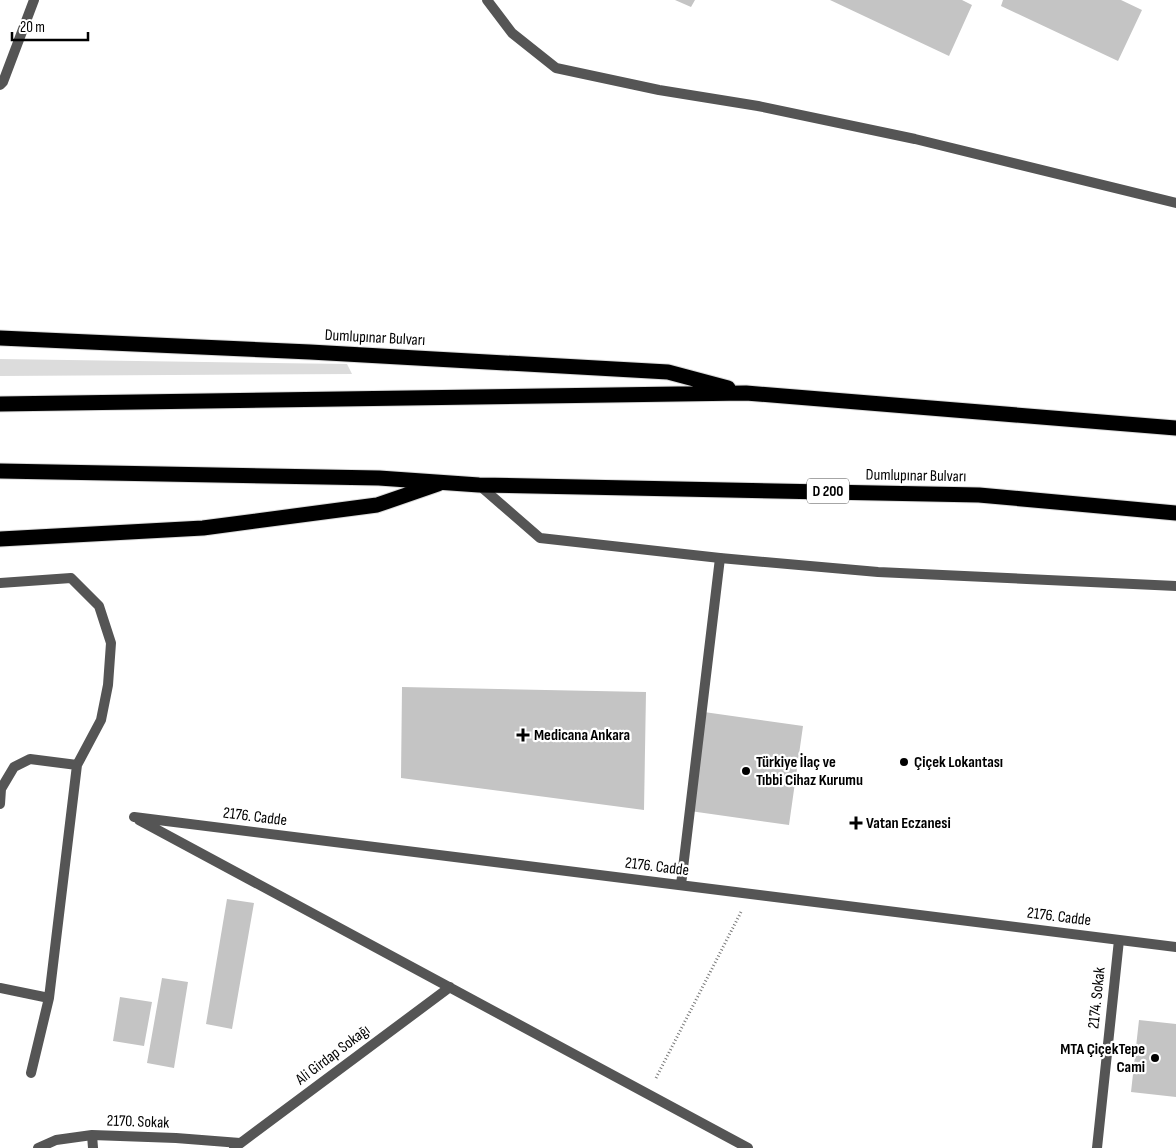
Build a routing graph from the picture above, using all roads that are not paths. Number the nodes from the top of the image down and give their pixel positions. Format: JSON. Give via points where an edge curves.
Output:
{"nodes":[{"id":1,"x":34,"y":0,"type":"edge"},
{"id":2,"x":487,"y":0,"type":"edge"},
{"id":3,"x":0,"y":85,"type":"edge"},
{"id":4,"x":1176,"y":204,"type":"edge"},
{"id":5,"x":0,"y":338,"type":"edge"},
{"id":6,"x":746,"y":393,"type":"junction"},
{"id":7,"x":4,"y":404,"type":"edge"},
{"id":8,"x":1176,"y":428,"type":"edge"},
{"id":9,"x":7,"y":471,"type":"edge"},
{"id":10,"x":445,"y":482,"type":"junction"},
{"id":11,"x":479,"y":485,"type":"junction"},
{"id":12,"x":1176,"y":513,"type":"edge"},
{"id":13,"x":0,"y":539,"type":"edge"},
{"id":14,"x":720,"y":558,"type":"junction"},
{"id":15,"x":0,"y":583,"type":"edge"},
{"id":16,"x":1176,"y":586,"type":"edge"},
{"id":17,"x":77,"y":765,"type":"junction"},
{"id":18,"x":0,"y":804,"type":"edge"},
{"id":19,"x":681,"y":885,"type":"junction"},
{"id":20,"x":1118,"y":940,"type":"junction"},
{"id":21,"x":1176,"y":947,"type":"edge"},
{"id":22,"x":450,"y":987,"type":"junction"},
{"id":23,"x":0,"y":988,"type":"edge"},
{"id":24,"x":49,"y":998,"type":"junction"},
{"id":25,"x":31,"y":1073,"type":"dead end"},
{"id":26,"x":92,"y":1135,"type":"junction"},
{"id":27,"x":237,"y":1146,"type":"edge"},
{"id":28,"x":38,"y":1148,"type":"edge"},
{"id":29,"x":93,"y":1148,"type":"edge"},
{"id":30,"x":748,"y":1148,"type":"edge"},
{"id":31,"x":1097,"y":1148,"type":"edge"}],
"edges":[{"from":1,"to":3,"type":"street"},
{"from":2,"to":4,"type":"street","via":[[512,34],[556,68],[915,140]]},
{"from":5,"to":6,"type":"highway","name":"Dumlupınar Bulvarı","via":[[668,372]]},
{"from":6,"to":7,"type":"highway","name":"Dumlupınar Bulvarı"},
{"from":6,"to":8,"type":"highway","name":"Dumlupınar Bulvarı"},
{"from":9,"to":10,"type":"highway","name":"Dumlupınar Bulvarı"},
{"from":10,"to":11,"type":"highway","name":"Dumlupınar Bulvarı"},
{"from":10,"to":13,"type":"highway","name":"Dumlupınar Bulvarı","via":[[377,505],[203,528]]},
{"from":11,"to":12,"type":"highway","name":"Dumlupınar Bulvarı","number":"D 200","via":[[979,495]]},
{"from":11,"to":14,"type":"street","via":[[540,538]]},
{"from":14,"to":16,"type":"street","via":[[878,572]]},
{"from":14,"to":19,"type":"street"},
{"from":15,"to":17,"type":"street","via":[[71,578],[99,606],[111,642],[108,685],[101,720]]},
{"from":17,"to":18,"type":"street","via":[[30,759],[14,767],[1,788]]},
{"from":17,"to":24,"type":"street"},
{"from":19,"to":20,"type":"street","name":"2176. Cadde"},
{"from":19,"to":22,"type":"street","name":"2176. Cadde","via":[[134,817]]},
{"from":20,"to":21,"type":"street","name":"2176. Cadde"},
{"from":20,"to":31,"type":"street","name":"2174. Sokak"},
{"from":22,"to":27,"type":"street","name":"Ali Girdap Sokağı"},
{"from":22,"to":30,"type":"street"},
{"from":23,"to":24,"type":"street"},
{"from":24,"to":25,"type":"street"},
{"from":26,"to":27,"type":"street","name":"2170. Sokak","via":[[176,1138]]},
{"from":26,"to":28,"type":"street","name":"2170. Sokak","via":[[56,1140]]},
{"from":26,"to":29,"type":"street"}]}
